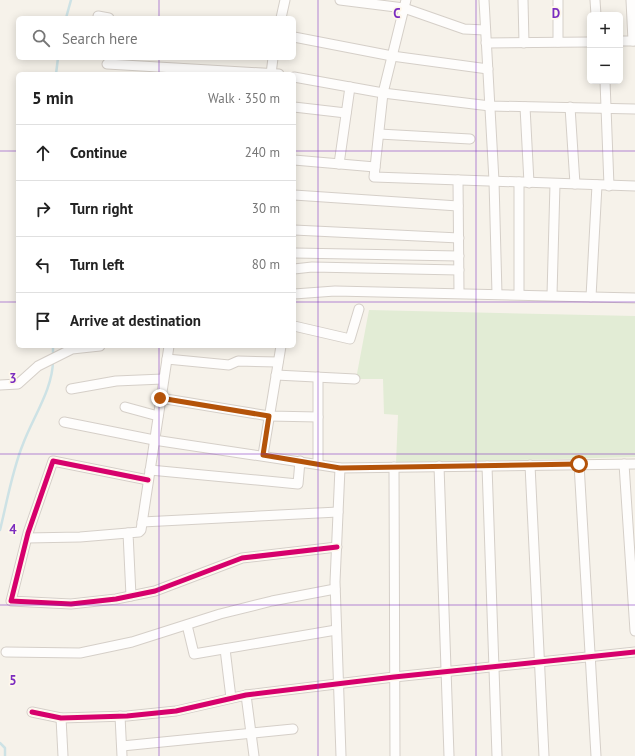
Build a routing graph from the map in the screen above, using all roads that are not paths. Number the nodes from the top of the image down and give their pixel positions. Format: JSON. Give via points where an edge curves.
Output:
{"nodes":[{"id":1,"x":285,"y":0,"type":"edge"},
{"id":2,"x":340,"y":0,"type":"edge"},
{"id":3,"x":484,"y":0,"type":"edge"},
{"id":4,"x":523,"y":0,"type":"edge"},
{"id":5,"x":558,"y":0,"type":"edge"},
{"id":6,"x":595,"y":0,"type":"edge"},
{"id":7,"x":631,"y":0,"type":"edge"},
{"id":8,"x":405,"y":4,"type":"edge"},
{"id":9,"x":596,"y":12,"type":"edge"},
{"id":10,"x":281,"y":16,"type":"edge"},
{"id":11,"x":485,"y":30,"type":"junction"},
{"id":12,"x":296,"y":37,"type":"edge"},
{"id":13,"x":623,"y":41,"type":"edge"},
{"id":14,"x":634,"y":41,"type":"edge"},
{"id":15,"x":524,"y":42,"type":"junction"},
{"id":16,"x":558,"y":42,"type":"junction"},
{"id":17,"x":587,"y":42,"type":"edge"},
{"id":18,"x":486,"y":43,"type":"junction"},
{"id":19,"x":392,"y":56,"type":"junction"},
{"id":20,"x":274,"y":60,"type":"edge"},
{"id":21,"x":107,"y":64,"type":"dead end"},
{"id":22,"x":488,"y":69,"type":"junction"},
{"id":23,"x":201,"y":72,"type":"edge"},
{"id":24,"x":273,"y":72,"type":"edge"},
{"id":25,"x":296,"y":77,"type":"edge"},
{"id":26,"x":605,"y":84,"type":"edge"},
{"id":27,"x":350,"y":87,"type":"junction"},
{"id":28,"x":384,"y":93,"type":"junction"},
{"id":29,"x":490,"y":106,"type":"junction"},
{"id":30,"x":296,"y":107,"type":"edge"},
{"id":31,"x":525,"y":107,"type":"junction"},
{"id":32,"x":570,"y":107,"type":"junction"},
{"id":33,"x":606,"y":108,"type":"junction"},
{"id":34,"x":635,"y":109,"type":"edge"},
{"id":35,"x":346,"y":113,"type":"junction"},
{"id":36,"x":379,"y":134,"type":"junction"},
{"id":37,"x":470,"y":139,"type":"dead end"},
{"id":38,"x":296,"y":160,"type":"edge"},
{"id":39,"x":339,"y":164,"type":"junction"},
{"id":40,"x":375,"y":167,"type":"junction"},
{"id":41,"x":458,"y":180,"type":"junction"},
{"id":42,"x":494,"y":182,"type":"junction"},
{"id":43,"x":519,"y":182,"type":"junction"},
{"id":44,"x":529,"y":183,"type":"junction"},
{"id":45,"x":555,"y":184,"type":"junction"},
{"id":46,"x":575,"y":184,"type":"junction"},
{"id":47,"x":597,"y":185,"type":"junction"},
{"id":48,"x":609,"y":186,"type":"junction"},
{"id":49,"x":635,"y":186,"type":"edge"},
{"id":50,"x":296,"y":195,"type":"edge"},
{"id":51,"x":458,"y":206,"type":"junction"},
{"id":52,"x":296,"y":230,"type":"edge"},
{"id":53,"x":459,"y":238,"type":"junction"},
{"id":54,"x":296,"y":253,"type":"edge"},
{"id":55,"x":459,"y":256,"type":"junction"},
{"id":56,"x":296,"y":269,"type":"edge"},
{"id":57,"x":459,"y":270,"type":"junction"},
{"id":58,"x":459,"y":293,"type":"junction"},
{"id":59,"x":296,"y":294,"type":"edge"},
{"id":60,"x":497,"y":294,"type":"junction"},
{"id":61,"x":519,"y":294,"type":"junction"},
{"id":62,"x":552,"y":295,"type":"junction"},
{"id":63,"x":591,"y":296,"type":"junction"},
{"id":64,"x":635,"y":298,"type":"edge"},
{"id":65,"x":359,"y":309,"type":"dead end"},
{"id":66,"x":296,"y":326,"type":"edge"},
{"id":67,"x":81,"y":348,"type":"edge"},
{"id":68,"x":169,"y":348,"type":"edge"},
{"id":69,"x":281,"y":348,"type":"edge"},
{"id":70,"x":167,"y":359,"type":"junction"},
{"id":71,"x":278,"y":362,"type":"junction"},
{"id":72,"x":276,"y":375,"type":"junction"},
{"id":73,"x":318,"y":377,"type":"junction"},
{"id":74,"x":163,"y":379,"type":"junction"},
{"id":75,"x":355,"y":379,"type":"dead end"},
{"id":76,"x":0,"y":385,"type":"edge"},
{"id":77,"x":71,"y":389,"type":"dead end"},
{"id":78,"x":160,"y":398,"type":"junction"},
{"id":79,"x":125,"y":407,"type":"dead end"},
{"id":80,"x":158,"y":416,"type":"junction"},
{"id":81,"x":269,"y":416,"type":"junction"},
{"id":82,"x":318,"y":417,"type":"junction"},
{"id":83,"x":64,"y":422,"type":"dead end"},
{"id":84,"x":154,"y":440,"type":"junction"},
{"id":85,"x":263,"y":455,"type":"junction"},
{"id":86,"x":300,"y":461,"type":"junction"},
{"id":87,"x":318,"y":464,"type":"junction"},
{"id":88,"x":579,"y":464,"type":"junction"},
{"id":89,"x":624,"y":464,"type":"junction"},
{"id":90,"x":635,"y":464,"type":"edge"},
{"id":91,"x":530,"y":465,"type":"junction"},
{"id":92,"x":439,"y":466,"type":"junction"},
{"id":93,"x":487,"y":466,"type":"junction"},
{"id":94,"x":394,"y":467,"type":"junction"},
{"id":95,"x":340,"y":468,"type":"junction"},
{"id":96,"x":149,"y":475,"type":"junction"},
{"id":97,"x":338,"y":512,"type":"junction"},
{"id":98,"x":142,"y":522,"type":"junction"},
{"id":99,"x":128,"y":533,"type":"junction"},
{"id":100,"x":27,"y":538,"type":"junction"},
{"id":101,"x":337,"y":547,"type":"junction"},
{"id":102,"x":335,"y":589,"type":"junction"},
{"id":103,"x":131,"y":596,"type":"junction"},
{"id":104,"x":187,"y":625,"type":"junction"},
{"id":105,"x":336,"y":630,"type":"junction"},
{"id":106,"x":635,"y":631,"type":"edge"},
{"id":107,"x":224,"y":649,"type":"junction"},
{"id":108,"x":6,"y":652,"type":"dead end"},
{"id":109,"x":635,"y":652,"type":"edge"},
{"id":110,"x":590,"y":656,"type":"junction"},
{"id":111,"x":540,"y":661,"type":"junction"},
{"id":112,"x":494,"y":666,"type":"junction"},
{"id":113,"x":445,"y":672,"type":"junction"},
{"id":114,"x":394,"y":677,"type":"junction"},
{"id":115,"x":338,"y":684,"type":"junction"},
{"id":116,"x":246,"y":695,"type":"junction"},
{"id":117,"x":231,"y":698,"type":"junction"},
{"id":118,"x":32,"y":712,"type":"dead end"},
{"id":119,"x":120,"y":716,"type":"junction"},
{"id":120,"x":61,"y":718,"type":"junction"},
{"id":121,"x":292,"y":729,"type":"dead end"},
{"id":122,"x":251,"y":735,"type":"junction"},
{"id":123,"x":122,"y":746,"type":"junction"},
{"id":124,"x":63,"y":756,"type":"edge"},
{"id":125,"x":122,"y":756,"type":"edge"},
{"id":126,"x":254,"y":756,"type":"edge"},
{"id":127,"x":341,"y":756,"type":"edge"},
{"id":128,"x":395,"y":756,"type":"edge"},
{"id":129,"x":449,"y":756,"type":"edge"},
{"id":130,"x":497,"y":756,"type":"edge"},
{"id":131,"x":544,"y":756,"type":"edge"},
{"id":132,"x":596,"y":756,"type":"edge"}],
"edges":[{"from":1,"to":10,"type":"street"},
{"from":2,"to":8,"type":"street"},
{"from":3,"to":11,"type":"street"},
{"from":4,"to":15,"type":"street"},
{"from":5,"to":16,"type":"street"},
{"from":6,"to":9,"type":"street"},
{"from":7,"to":14,"type":"street"},
{"from":8,"to":11,"type":"street","via":[[464,29]]},
{"from":8,"to":19,"type":"street"},
{"from":11,"to":18,"type":"street"},
{"from":12,"to":19,"type":"street"},
{"from":13,"to":14,"type":"street"},
{"from":15,"to":16,"type":"street"},
{"from":15,"to":18,"type":"street"},
{"from":16,"to":17,"type":"street"},
{"from":18,"to":22,"type":"street"},
{"from":19,"to":22,"type":"street"},
{"from":19,"to":28,"type":"street"},
{"from":20,"to":24,"type":"street"},
{"from":21,"to":23,"type":"street"},
{"from":22,"to":29,"type":"street"},
{"from":25,"to":27,"type":"street"},
{"from":26,"to":33,"type":"street"},
{"from":27,"to":28,"type":"street"},
{"from":27,"to":35,"type":"street"},
{"from":28,"to":29,"type":"street"},
{"from":28,"to":36,"type":"street"},
{"from":29,"to":31,"type":"street"},
{"from":29,"to":42,"type":"street"},
{"from":30,"to":35,"type":"street"},
{"from":31,"to":32,"type":"street"},
{"from":31,"to":44,"type":"street"},
{"from":32,"to":33,"type":"street"},
{"from":32,"to":46,"type":"street"},
{"from":33,"to":34,"type":"street"},
{"from":33,"to":48,"type":"street"},
{"from":35,"to":39,"type":"street"},
{"from":36,"to":37,"type":"street"},
{"from":36,"to":40,"type":"street"},
{"from":38,"to":39,"type":"street"},
{"from":39,"to":40,"type":"street"},
{"from":40,"to":41,"type":"street","via":[[374,177]]},
{"from":41,"to":42,"type":"street"},
{"from":41,"to":51,"type":"street"},
{"from":42,"to":43,"type":"street"},
{"from":42,"to":60,"type":"street"},
{"from":43,"to":44,"type":"street"},
{"from":43,"to":61,"type":"street"},
{"from":44,"to":45,"type":"street"},
{"from":45,"to":46,"type":"street"},
{"from":45,"to":62,"type":"street"},
{"from":46,"to":47,"type":"street"},
{"from":47,"to":48,"type":"street"},
{"from":47,"to":63,"type":"street"},
{"from":48,"to":49,"type":"street"},
{"from":50,"to":51,"type":"street"},
{"from":51,"to":53,"type":"street"},
{"from":52,"to":53,"type":"street"},
{"from":53,"to":55,"type":"street"},
{"from":54,"to":55,"type":"street"},
{"from":55,"to":57,"type":"street"},
{"from":56,"to":57,"type":"street"},
{"from":57,"to":58,"type":"street"},
{"from":58,"to":59,"type":"street","via":[[335,291]]},
{"from":58,"to":60,"type":"street"},
{"from":60,"to":61,"type":"street"},
{"from":61,"to":62,"type":"street"},
{"from":62,"to":63,"type":"street"},
{"from":63,"to":64,"type":"street"},
{"from":65,"to":66,"type":"street","via":[[350,340]]},
{"from":67,"to":76,"type":"street","via":[[72,349],[38,366],[18,384]]},
{"from":68,"to":70,"type":"street"},
{"from":69,"to":71,"type":"street"},
{"from":70,"to":71,"type":"street","via":[[229,365],[238,361]]},
{"from":70,"to":74,"type":"street"},
{"from":71,"to":72,"type":"street"},
{"from":72,"to":73,"type":"street"},
{"from":72,"to":81,"type":"street"},
{"from":73,"to":75,"type":"street"},
{"from":73,"to":82,"type":"street"},
{"from":74,"to":77,"type":"street","via":[[116,381]]},
{"from":74,"to":78,"type":"street"},
{"from":78,"to":80,"type":"street"},
{"from":78,"to":81,"type":"street"},
{"from":79,"to":80,"type":"street"},
{"from":80,"to":84,"type":"street"},
{"from":81,"to":82,"type":"street"},
{"from":81,"to":85,"type":"street"},
{"from":82,"to":87,"type":"street"},
{"from":83,"to":84,"type":"street"},
{"from":84,"to":85,"type":"street"},
{"from":84,"to":96,"type":"street"},
{"from":85,"to":86,"type":"street"},
{"from":86,"to":87,"type":"street"},
{"from":86,"to":96,"type":"street","via":[[298,484],[180,474]]},
{"from":87,"to":95,"type":"street"},
{"from":88,"to":89,"type":"street"},
{"from":88,"to":91,"type":"street"},
{"from":88,"to":110,"type":"street"},
{"from":89,"to":90,"type":"street"},
{"from":89,"to":106,"type":"street"},
{"from":91,"to":93,"type":"street"},
{"from":91,"to":111,"type":"street"},
{"from":92,"to":93,"type":"street"},
{"from":92,"to":94,"type":"street"},
{"from":92,"to":113,"type":"street"},
{"from":93,"to":112,"type":"street"},
{"from":94,"to":95,"type":"street"},
{"from":94,"to":114,"type":"street"},
{"from":95,"to":97,"type":"street"},
{"from":96,"to":98,"type":"street"},
{"from":96,"to":100,"type":"street","via":[[53,461]]},
{"from":97,"to":98,"type":"street"},
{"from":97,"to":101,"type":"street"},
{"from":98,"to":99,"type":"street","via":[[140,532]]},
{"from":99,"to":100,"type":"street","via":[[80,538]]},
{"from":99,"to":103,"type":"street"},
{"from":100,"to":103,"type":"street","via":[[11,600],[71,604]]},
{"from":101,"to":102,"type":"street"},
{"from":101,"to":103,"type":"street","via":[[242,558],[155,591]]},
{"from":102,"to":104,"type":"street","via":[[272,600]]},
{"from":102,"to":105,"type":"street"},
{"from":104,"to":107,"type":"street","via":[[194,654]]},
{"from":104,"to":108,"type":"street","via":[[132,642],[80,653]]},
{"from":105,"to":107,"type":"street"},
{"from":105,"to":115,"type":"street"},
{"from":107,"to":117,"type":"street"},
{"from":109,"to":110,"type":"street"},
{"from":110,"to":111,"type":"street"},
{"from":110,"to":132,"type":"street"},
{"from":111,"to":112,"type":"street"},
{"from":111,"to":131,"type":"street"},
{"from":112,"to":113,"type":"street"},
{"from":112,"to":130,"type":"street"},
{"from":113,"to":114,"type":"street"},
{"from":113,"to":129,"type":"street"},
{"from":114,"to":115,"type":"street"},
{"from":114,"to":128,"type":"street"},
{"from":115,"to":116,"type":"street"},
{"from":115,"to":127,"type":"street"},
{"from":116,"to":117,"type":"street"},
{"from":116,"to":122,"type":"street"},
{"from":117,"to":119,"type":"street","via":[[176,711]]},
{"from":118,"to":120,"type":"street"},
{"from":119,"to":120,"type":"street"},
{"from":119,"to":123,"type":"street"},
{"from":120,"to":124,"type":"street"},
{"from":121,"to":122,"type":"street"},
{"from":122,"to":123,"type":"street"},
{"from":122,"to":126,"type":"street"},
{"from":123,"to":125,"type":"street"}]}
